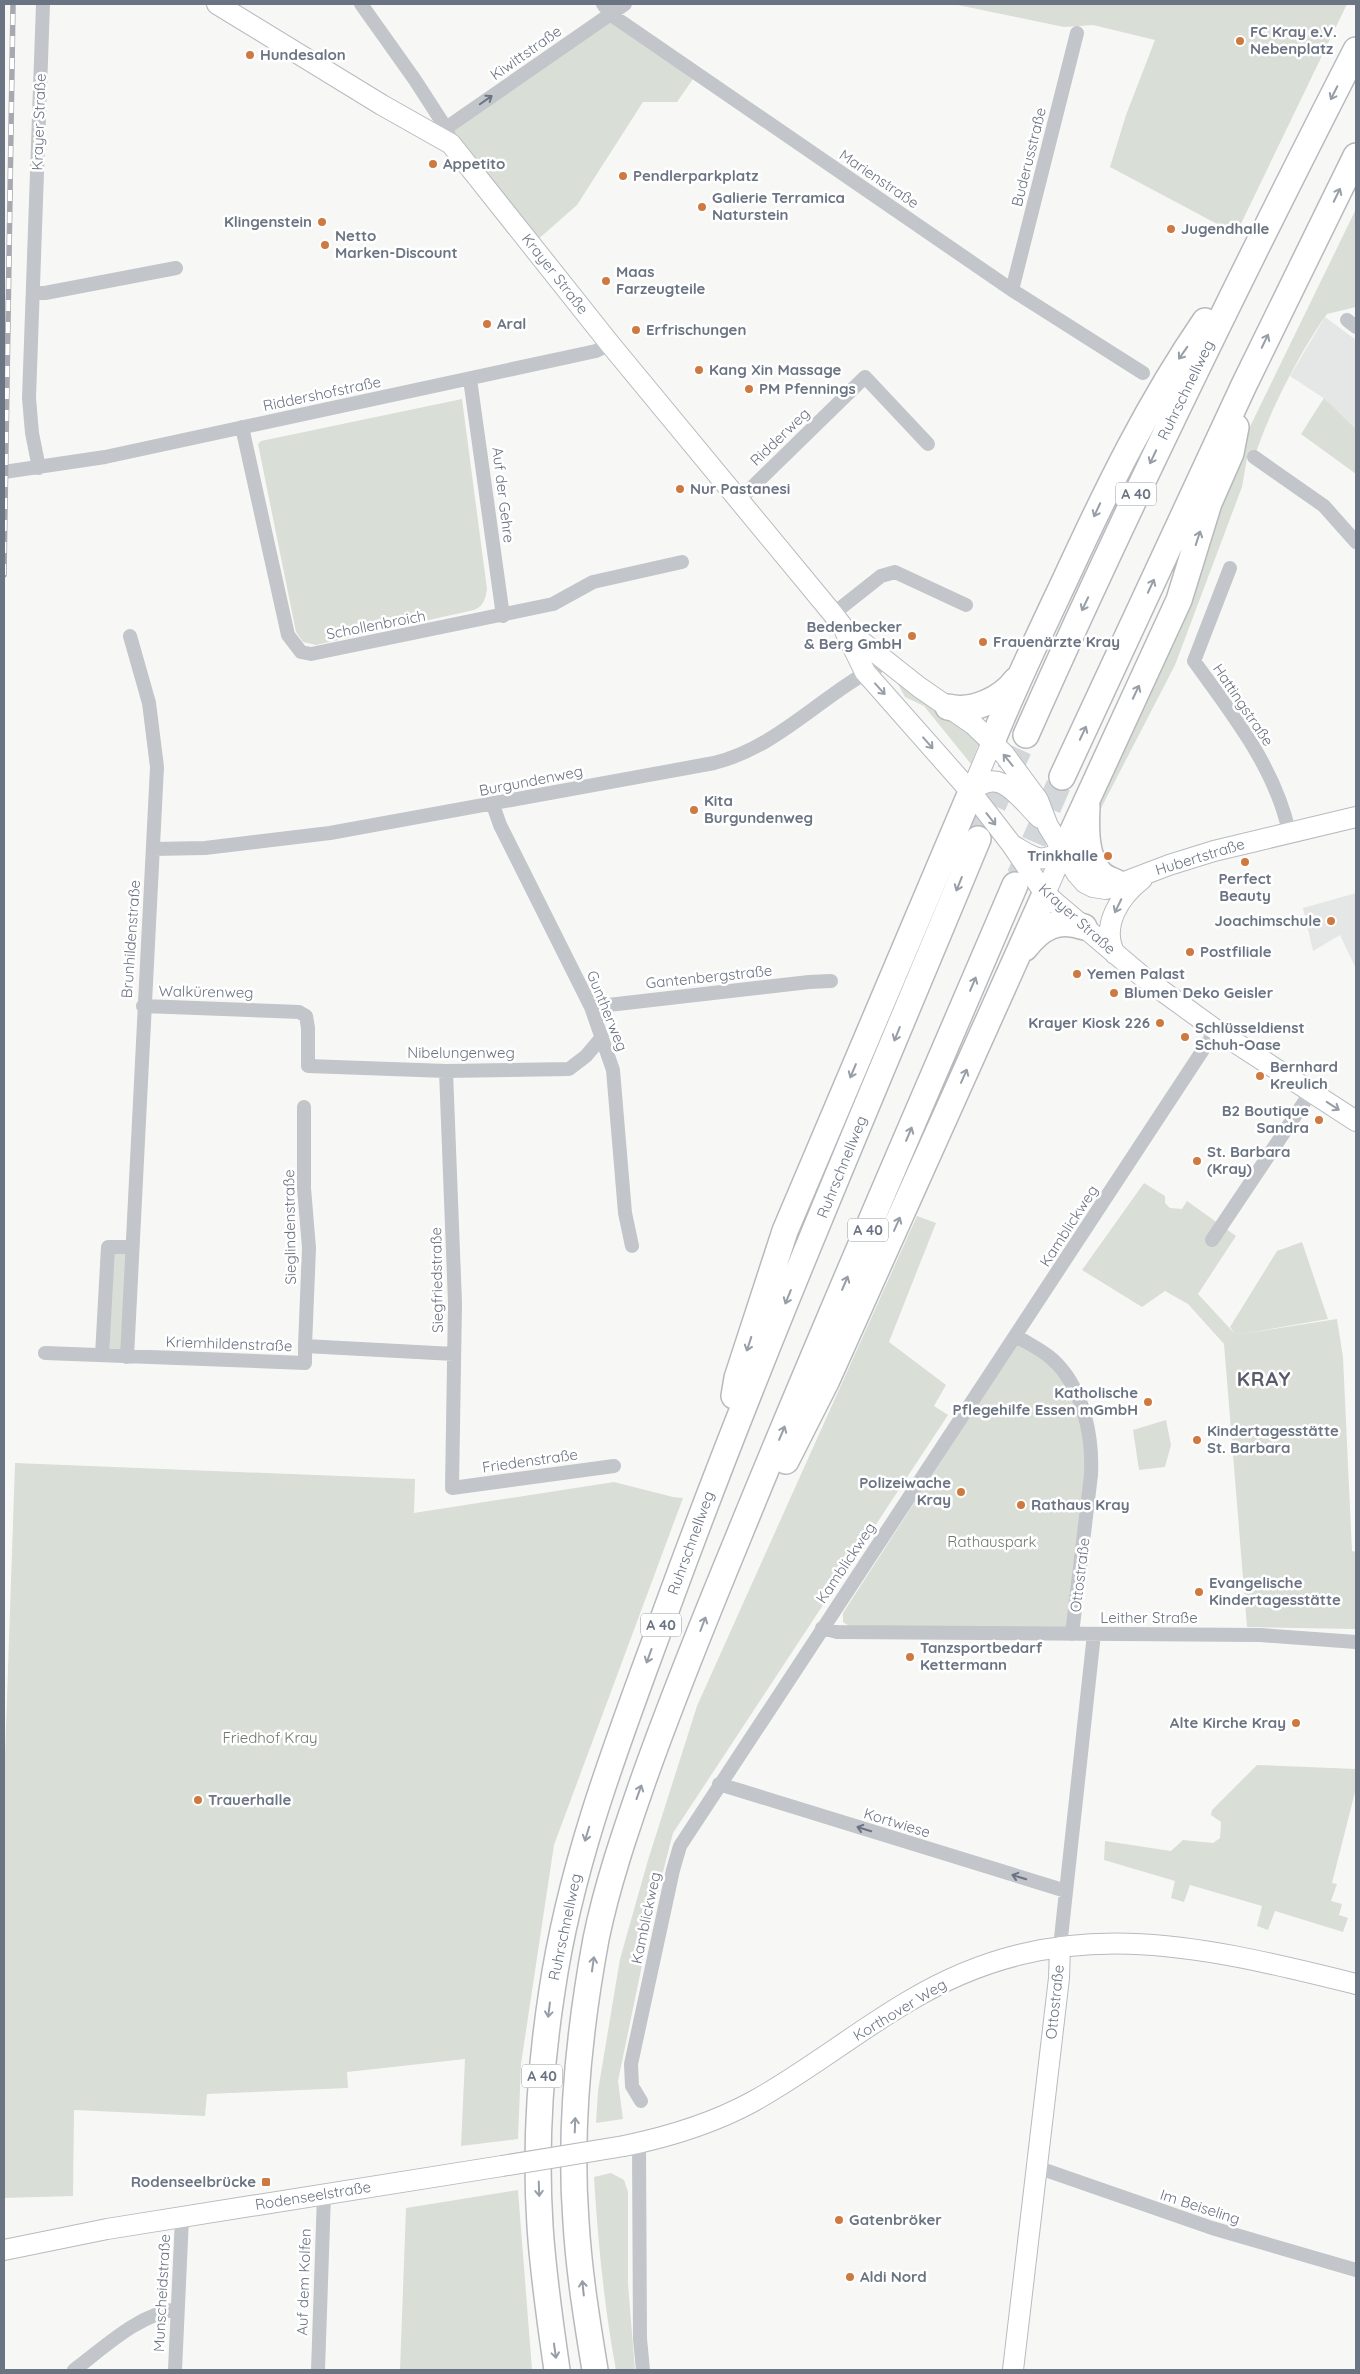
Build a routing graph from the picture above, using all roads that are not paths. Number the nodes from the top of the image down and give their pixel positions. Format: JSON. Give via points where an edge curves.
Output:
{"nodes":[{"id":1,"x":43,"y":4,"type":"edge"},
{"id":2,"x":217,"y":4,"type":"edge"},
{"id":3,"x":361,"y":4,"type":"edge"},
{"id":4,"x":624,"y":4,"type":"edge"},
{"id":5,"x":607,"y":9,"type":"edge"},
{"id":6,"x":1077,"y":32,"type":"dead end"},
{"id":7,"x":1356,"y":50,"type":"edge"},
{"id":8,"x":449,"y":136,"type":"junction"},
{"id":9,"x":1356,"y":156,"type":"edge"},
{"id":10,"x":1251,"y":256,"type":"junction"},
{"id":11,"x":176,"y":268,"type":"dead end"},
{"id":12,"x":1012,"y":290,"type":"junction"},
{"id":13,"x":33,"y":293,"type":"junction"},
{"id":14,"x":610,"y":344,"type":"junction"},
{"id":15,"x":1143,"y":373,"type":"dead end"},
{"id":16,"x":470,"y":379,"type":"junction"},
{"id":17,"x":1244,"y":385,"type":"junction"},
{"id":18,"x":242,"y":427,"type":"junction"},
{"id":19,"x":928,"y":444,"type":"dead end"},
{"id":20,"x":1254,"y":457,"type":"dead end"},
{"id":21,"x":40,"y":468,"type":"junction"},
{"id":22,"x":4,"y":472,"type":"edge"},
{"id":23,"x":738,"y":500,"type":"junction"},
{"id":24,"x":1356,"y":542,"type":"edge"},
{"id":25,"x":682,"y":562,"type":"dead end"},
{"id":26,"x":1230,"y":568,"type":"dead end"},
{"id":27,"x":966,"y":605,"type":"dead end"},
{"id":28,"x":503,"y":616,"type":"junction"},
{"id":29,"x":838,"y":621,"type":"junction"},
{"id":30,"x":130,"y":636,"type":"dead end"},
{"id":31,"x":887,"y":662,"type":"junction"},
{"id":32,"x":1023,"y":670,"type":"junction"},
{"id":33,"x":865,"y":672,"type":"junction"},
{"id":34,"x":948,"y":707,"type":"junction"},
{"id":35,"x":1026,"y":735,"type":"tunnel mouth"},
{"id":36,"x":992,"y":742,"type":"junction"},
{"id":37,"x":1062,"y":778,"type":"tunnel mouth"},
{"id":38,"x":971,"y":792,"type":"junction"},
{"id":39,"x":1088,"y":795,"type":"junction"},
{"id":40,"x":493,"y":805,"type":"junction"},
{"id":41,"x":1356,"y":817,"type":"edge"},
{"id":42,"x":1048,"y":826,"type":"junction"},
{"id":43,"x":1289,"y":832,"type":"junction"},
{"id":44,"x":978,"y":839,"type":"tunnel mouth"},
{"id":45,"x":1012,"y":845,"type":"junction"},
{"id":46,"x":153,"y":849,"type":"junction"},
{"id":47,"x":1064,"y":850,"type":"junction"},
{"id":48,"x":1152,"y":872,"type":"junction"},
{"id":49,"x":1119,"y":884,"type":"junction"},
{"id":50,"x":1015,"y":885,"type":"tunnel mouth"},
{"id":51,"x":1045,"y":894,"type":"junction"},
{"id":52,"x":1084,"y":927,"type":"junction"},
{"id":53,"x":1116,"y":954,"type":"junction"},
{"id":54,"x":1009,"y":973,"type":"junction"},
{"id":55,"x":831,"y":981,"type":"dead end"},
{"id":56,"x":143,"y":1006,"type":"junction"},
{"id":57,"x":591,"y":1007,"type":"junction"},
{"id":58,"x":1216,"y":1030,"type":"junction"},
{"id":59,"x":602,"y":1037,"type":"junction"},
{"id":60,"x":308,"y":1066,"type":"joint"},
{"id":61,"x":446,"y":1071,"type":"junction"},
{"id":62,"x":1311,"y":1092,"type":"junction"},
{"id":63,"x":304,"y":1107,"type":"dead end"},
{"id":64,"x":1356,"y":1120,"type":"edge"},
{"id":65,"x":1212,"y":1240,"type":"dead end"},
{"id":66,"x":632,"y":1246,"type":"dead end"},
{"id":67,"x":131,"y":1248,"type":"junction"},
{"id":68,"x":1016,"y":1336,"type":"junction"},
{"id":69,"x":305,"y":1346,"type":"junction"},
{"id":70,"x":45,"y":1353,"type":"dead end"},
{"id":71,"x":454,"y":1354,"type":"junction"},
{"id":72,"x":102,"y":1355,"type":"junction"},
{"id":73,"x":127,"y":1356,"type":"junction"},
{"id":74,"x":720,"y":1462,"type":"junction"},
{"id":75,"x":614,"y":1466,"type":"dead end"},
{"id":76,"x":452,"y":1488,"type":"joint"},
{"id":77,"x":723,"y":1575,"type":"junction"},
{"id":78,"x":822,"y":1628,"type":"junction"},
{"id":79,"x":1072,"y":1634,"type":"junction"},
{"id":80,"x":1094,"y":1634,"type":"junction"},
{"id":81,"x":1356,"y":1642,"type":"edge"},
{"id":82,"x":719,"y":1784,"type":"junction"},
{"id":83,"x":1066,"y":1890,"type":"junction"},
{"id":84,"x":1060,"y":1947,"type":"junction"},
{"id":85,"x":1356,"y":1984,"type":"edge"},
{"id":86,"x":641,"y":2101,"type":"dead end"},
{"id":87,"x":631,"y":2144,"type":"junction"},
{"id":88,"x":1036,"y":2169,"type":"junction"},
{"id":89,"x":324,"y":2195,"type":"junction"},
{"id":90,"x":182,"y":2218,"type":"junction"},
{"id":91,"x":4,"y":2250,"type":"edge"},
{"id":92,"x":1356,"y":2270,"type":"edge"},
{"id":93,"x":177,"y":2309,"type":"junction"},
{"id":94,"x":74,"y":2370,"type":"edge"},
{"id":95,"x":175,"y":2370,"type":"edge"},
{"id":96,"x":318,"y":2370,"type":"edge"},
{"id":97,"x":557,"y":2370,"type":"edge"},
{"id":98,"x":595,"y":2370,"type":"edge"},
{"id":99,"x":643,"y":2370,"type":"edge"},
{"id":100,"x":1013,"y":2370,"type":"edge"}],
"edges":[{"from":1,"to":13,"type":"street","name":"Krayer Straße"},
{"from":2,"to":8,"type":"main road","name":"Krayer Straße","via":[[382,105]]},
{"from":3,"to":8,"type":"street","via":[[415,80]]},
{"from":4,"to":5,"type":"street","name":"Kiwittstraße"},
{"from":8,"to":5,"type":"street","name":"Kiwittstraße","one_way":true},
{"from":5,"to":12,"type":"street","name":"Marienstraße"},
{"from":6,"to":12,"type":"street","name":"Buderusstraße"},
{"from":7,"to":10,"type":"highway","name":"Ruhrschnellweg","number":"A 40","one_way":true},
{"from":8,"to":14,"type":"main road","name":"Krayer Straße"},
{"from":17,"to":9,"type":"highway","one_way":true},
{"from":10,"to":32,"type":"highway","one_way":true,"via":[[1172,369],[1118,466]]},
{"from":10,"to":35,"type":"highway","name":"Ruhrschnellweg","number":"A 40","one_way":true,"via":[[1176,408]]},
{"from":11,"to":13,"type":"street"},
{"from":12,"to":15,"type":"street","name":"Marienstraße"},
{"from":13,"to":21,"type":"street","via":[[29,398]]},
{"from":14,"to":16,"type":"street","name":"Riddershofstraße","via":[[596,351]]},
{"from":14,"to":23,"type":"main road","name":"Krayer Straße"},
{"from":16,"to":18,"type":"street","name":"Riddershofstraße"},
{"from":16,"to":28,"type":"street","name":"Auf der Gehre"},
{"from":37,"to":17,"type":"highway","one_way":true},
{"from":39,"to":17,"type":"highway","one_way":true,"via":[[1178,600],[1209,503],[1231,452]]},
{"from":18,"to":21,"type":"street","name":"Riddershofstraße"},
{"from":18,"to":28,"type":"street","name":"Schollenbroich","via":[[288,635],[301,652],[311,654]]},
{"from":19,"to":23,"type":"street","name":"Ridderweg","via":[[865,377]]},
{"from":20,"to":24,"type":"street","via":[[1324,506]]},
{"from":21,"to":22,"type":"street","name":"Riddershofstraße"},
{"from":23,"to":29,"type":"main road","name":"Krayer Straße"},
{"from":25,"to":28,"type":"street","name":"Schollenbroich","via":[[593,582],[553,604]]},
{"from":26,"to":43,"type":"street","name":"Hattingstraße","via":[[1194,661],[1267,770],[1283,803]]},
{"from":27,"to":29,"type":"street","via":[[895,572],[881,576]]},
{"from":29,"to":31,"type":"main road","name":"Krayer Straße"},
{"from":29,"to":33,"type":"main road","name":"Krayer Straße"},
{"from":30,"to":46,"type":"street","name":"Brunhildenstraße","via":[[149,703],[157,766]]},
{"from":31,"to":33,"type":"street","name":"Burgundenweg"},
{"from":31,"to":34,"type":"main road","name":"Krayer Straße"},
{"from":32,"to":34,"type":"highway","via":[[1009,689],[994,699],[965,708]]},
{"from":32,"to":36,"type":"highway"},
{"from":33,"to":38,"type":"main road","name":"Krayer Straße","one_way":true},
{"from":33,"to":40,"type":"street","name":"Burgundenweg","via":[[764,744],[724,761]]},
{"from":34,"to":36,"type":"main road","name":"Krayer Straße"},
{"from":36,"to":38,"type":"main road"},
{"from":42,"to":36,"type":"main road","name":"Krayer Straße","one_way":true,"via":[[1038,800],[1024,778]]},
{"from":38,"to":42,"type":"main road","via":[[986,781],[1002,782]]},
{"from":38,"to":45,"type":"main road","name":"Krayer Straße","one_way":true},
{"from":38,"to":74,"type":"highway","one_way":true,"via":[[786,1231],[737,1378]]},
{"from":39,"to":47,"type":"highway"},
{"from":39,"to":49,"type":"highway","via":[[1089,848],[1100,872]]},
{"from":40,"to":46,"type":"street","name":"Burgundenweg","via":[[307,837],[205,848]]},
{"from":40,"to":57,"type":"street","name":"Guntherweg"},
{"from":41,"to":43,"type":"main road","name":"Hubertstraße"},
{"from":42,"to":47,"type":"main road","name":"Krayer Straße"},
{"from":43,"to":48,"type":"main road","name":"Hubertstraße","via":[[1214,850]]},
{"from":44,"to":74,"type":"highway","name":"Ruhrschnellweg","number":"A 40","one_way":true},
{"from":45,"to":47,"type":"main road","via":[[1040,860]]},
{"from":45,"to":51,"type":"main road","name":"Krayer Straße"},
{"from":46,"to":56,"type":"street","name":"Brunhildenstraße"},
{"from":47,"to":49,"type":"main road","name":"Hubertstraße","via":[[1085,883],[1103,890]]},
{"from":47,"to":51,"type":"main road"},
{"from":48,"to":49,"type":"main road","name":"Hubertstraße"},
{"from":48,"to":53,"type":"main road","one_way":true,"via":[[1127,892],[1116,910],[1109,936]]},
{"from":77,"to":50,"type":"highway","number":"A 40","one_way":true},
{"from":51,"to":52,"type":"main road","name":"Krayer Straße"},
{"from":51,"to":54,"type":"highway"},
{"from":52,"to":53,"type":"main road","name":"Krayer Straße"},
{"from":52,"to":54,"type":"highway","via":[[1061,922],[1044,929],[1032,938]]},
{"from":53,"to":58,"type":"main road","name":"Krayer Straße"},
{"from":77,"to":54,"type":"highway","one_way":true,"via":[[776,1482],[827,1380]]},
{"from":55,"to":57,"type":"street","name":"Gantenbergstraße"},
{"from":56,"to":60,"type":"street","name":"Walkürenweg","via":[[299,1012],[306,1016]]},
{"from":56,"to":67,"type":"street","name":"Brunhildenstraße"},
{"from":57,"to":59,"type":"street","name":"Guntherweg"},
{"from":58,"to":62,"type":"main road","name":"Krayer Straße"},
{"from":58,"to":68,"type":"street","name":"Kamblickweg"},
{"from":59,"to":61,"type":"street","name":"Nibelungenweg","via":[[586,1056],[569,1069]]},
{"from":59,"to":66,"type":"street","name":"Guntherweg","via":[[612,1070]]},
{"from":60,"to":61,"type":"street","name":"Nibelungenweg"},
{"from":61,"to":71,"type":"street","name":"Siegfriedstraße"},
{"from":62,"to":64,"type":"main road","name":"Krayer Straße","one_way":true},
{"from":62,"to":65,"type":"street"},
{"from":63,"to":69,"type":"street","name":"Sieglindenstraße","via":[[304,1188],[309,1248]]},
{"from":67,"to":72,"type":"street","via":[[108,1247]]},
{"from":67,"to":73,"type":"street","name":"Brunhildenstraße"},
{"from":68,"to":78,"type":"street","name":"Kamblickweg"},
{"from":68,"to":79,"type":"street","name":"Ottostraße","via":[[1052,1359],[1076,1391],[1089,1433],[1091,1475]]},
{"from":69,"to":71,"type":"street","name":"Kriemhildenstraße"},
{"from":69,"to":73,"type":"street","name":"Kriemhildenstraße","via":[[305,1363]]},
{"from":70,"to":72,"type":"street","name":"Kriemhildenstraße"},
{"from":71,"to":76,"type":"street","name":"Siegfriedstraße"},
{"from":72,"to":73,"type":"street","name":"Kriemhildenstraße"},
{"from":74,"to":97,"type":"highway","name":"Ruhrschnellweg","number":"A 40","one_way":true,"via":[[601,1788],[576,1870],[562,1931],[544,2055],[538,2164],[540,2227]]},
{"from":75,"to":76,"type":"street","name":"Friedenstraße"},
{"from":98,"to":77,"type":"highway","number":"A 40","one_way":true,"via":[[584,2302],[574,2172],[580,2057],[596,1939],[623,1838]]},
{"from":78,"to":79,"type":"street","name":"Leither Straße","via":[[837,1632]]},
{"from":78,"to":82,"type":"street","name":"Kamblickweg"},
{"from":79,"to":80,"type":"street","name":"Leither Straße"},
{"from":80,"to":81,"type":"street","name":"Leither Straße","via":[[1260,1635]]},
{"from":80,"to":83,"type":"street","name":"Ottostraße"},
{"from":83,"to":82,"type":"street","name":"Kortwiese","one_way":true},
{"from":82,"to":86,"type":"street","name":"Kamblickweg","via":[[680,1846],[673,1870],[632,2064],[632,2086]]},
{"from":83,"to":84,"type":"street","name":"Ottostraße"},
{"from":84,"to":85,"type":"main road","name":"Korthover Weg","via":[[1129,1942],[1211,1950]]},
{"from":84,"to":87,"type":"main road","name":"Korthover Weg","via":[[999,1961],[944,1982],[910,2000],[755,2100],[693,2128]]},
{"from":84,"to":88,"type":"main road","name":"Ottostraße"},
{"from":87,"to":89,"type":"main road","name":"Rodenseelstraße","bridge":true},
{"from":87,"to":99,"type":"street"},
{"from":88,"to":92,"type":"street","name":"Im Beiseling","via":[[1212,2228]]},
{"from":88,"to":100,"type":"main road","name":"Ottostraße"},
{"from":89,"to":90,"type":"main road","name":"Rodenseelstraße"},
{"from":89,"to":96,"type":"street","name":"Auf dem Kolfen"},
{"from":90,"to":91,"type":"main road","name":"Rodenseelstraße","via":[[60,2237]]},
{"from":90,"to":93,"type":"street","name":"Munscheidstraße"},
{"from":93,"to":94,"type":"street","via":[[162,2311],[143,2320]]},
{"from":93,"to":95,"type":"street","name":"Munscheidstraße"}]}
